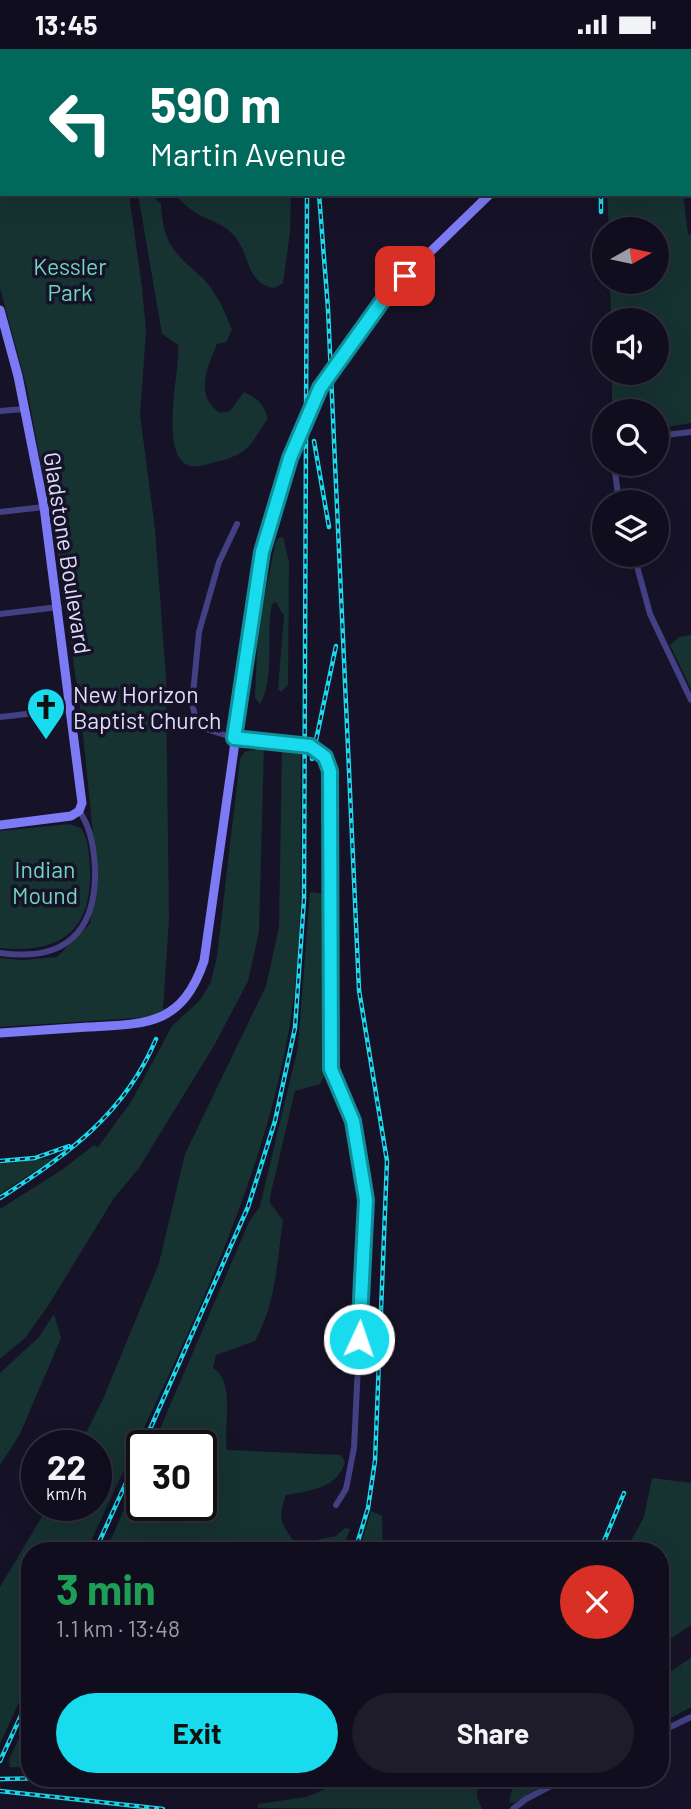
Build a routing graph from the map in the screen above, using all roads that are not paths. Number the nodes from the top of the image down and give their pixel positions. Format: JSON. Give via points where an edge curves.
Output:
{"nodes":[{"id":1,"x":488,"y":196,"type":"edge"},
{"id":2,"x":0,"y":310,"type":"edge"},
{"id":3,"x":24,"y":409,"type":"junction"},
{"id":4,"x":0,"y":411,"type":"edge"},
{"id":5,"x":691,"y":432,"type":"edge"},
{"id":6,"x":669,"y":435,"type":"edge"},
{"id":7,"x":44,"y":507,"type":"junction"},
{"id":8,"x":0,"y":512,"type":"edge"},
{"id":9,"x":237,"y":523,"type":"dead end"},
{"id":10,"x":637,"y":567,"type":"edge"},
{"id":11,"x":59,"y":607,"type":"junction"},
{"id":12,"x":0,"y":614,"type":"edge"},
{"id":13,"x":691,"y":700,"type":"edge"},
{"id":14,"x":71,"y":709,"type":"junction"},
{"id":15,"x":0,"y":717,"type":"edge"},
{"id":16,"x":234,"y":738,"type":"junction"},
{"id":17,"x":79,"y":811,"type":"junction"},
{"id":18,"x":0,"y":825,"type":"edge"},
{"id":19,"x":0,"y":953,"type":"edge"},
{"id":20,"x":0,"y":1033,"type":"edge"},
{"id":21,"x":336,"y":1505,"type":"dead end"},
{"id":22,"x":691,"y":1717,"type":"edge"},
{"id":23,"x":669,"y":1728,"type":"edge"},
{"id":24,"x":548,"y":1787,"type":"edge"},
{"id":25,"x":513,"y":1809,"type":"edge"}],
"edges":[{"from":1,"to":16,"type":"main road","bridge":true,"via":[[388,293],[320,388],[290,458],[262,552]]},
{"from":2,"to":3,"type":"main road","name":"Gladstone Boulevard"},
{"from":3,"to":4,"type":"street"},
{"from":3,"to":7,"type":"main road","name":"Gladstone Boulevard"},
{"from":5,"to":6,"type":"street"},
{"from":7,"to":8,"type":"street"},
{"from":7,"to":11,"type":"main road","name":"Gladstone Boulevard"},
{"from":9,"to":16,"type":"street","via":[[206,602],[192,703],[197,723]]},
{"from":10,"to":13,"type":"street","via":[[650,614]]},
{"from":11,"to":12,"type":"street"},
{"from":11,"to":14,"type":"main road","name":"Gladstone Boulevard"},
{"from":14,"to":15,"type":"street"},
{"from":14,"to":17,"type":"main road","name":"Gladstone Boulevard","via":[[82,798]]},
{"from":16,"to":20,"type":"main road","via":[[204,961],[186,999],[146,1024]]},
{"from":16,"to":21,"type":"street","via":[[310,746],[325,757],[330,771],[331,1069],[353,1121],[366,1200],[354,1448],[346,1489]]},
{"from":17,"to":18,"type":"main road","via":[[67,817]]},
{"from":17,"to":19,"type":"street","name":"Gladstone Boulevard","via":[[87,822],[94,864],[93,898],[85,924],[57,950],[30,955]]},
{"from":22,"to":23,"type":"street"},
{"from":24,"to":25,"type":"street"}]}
